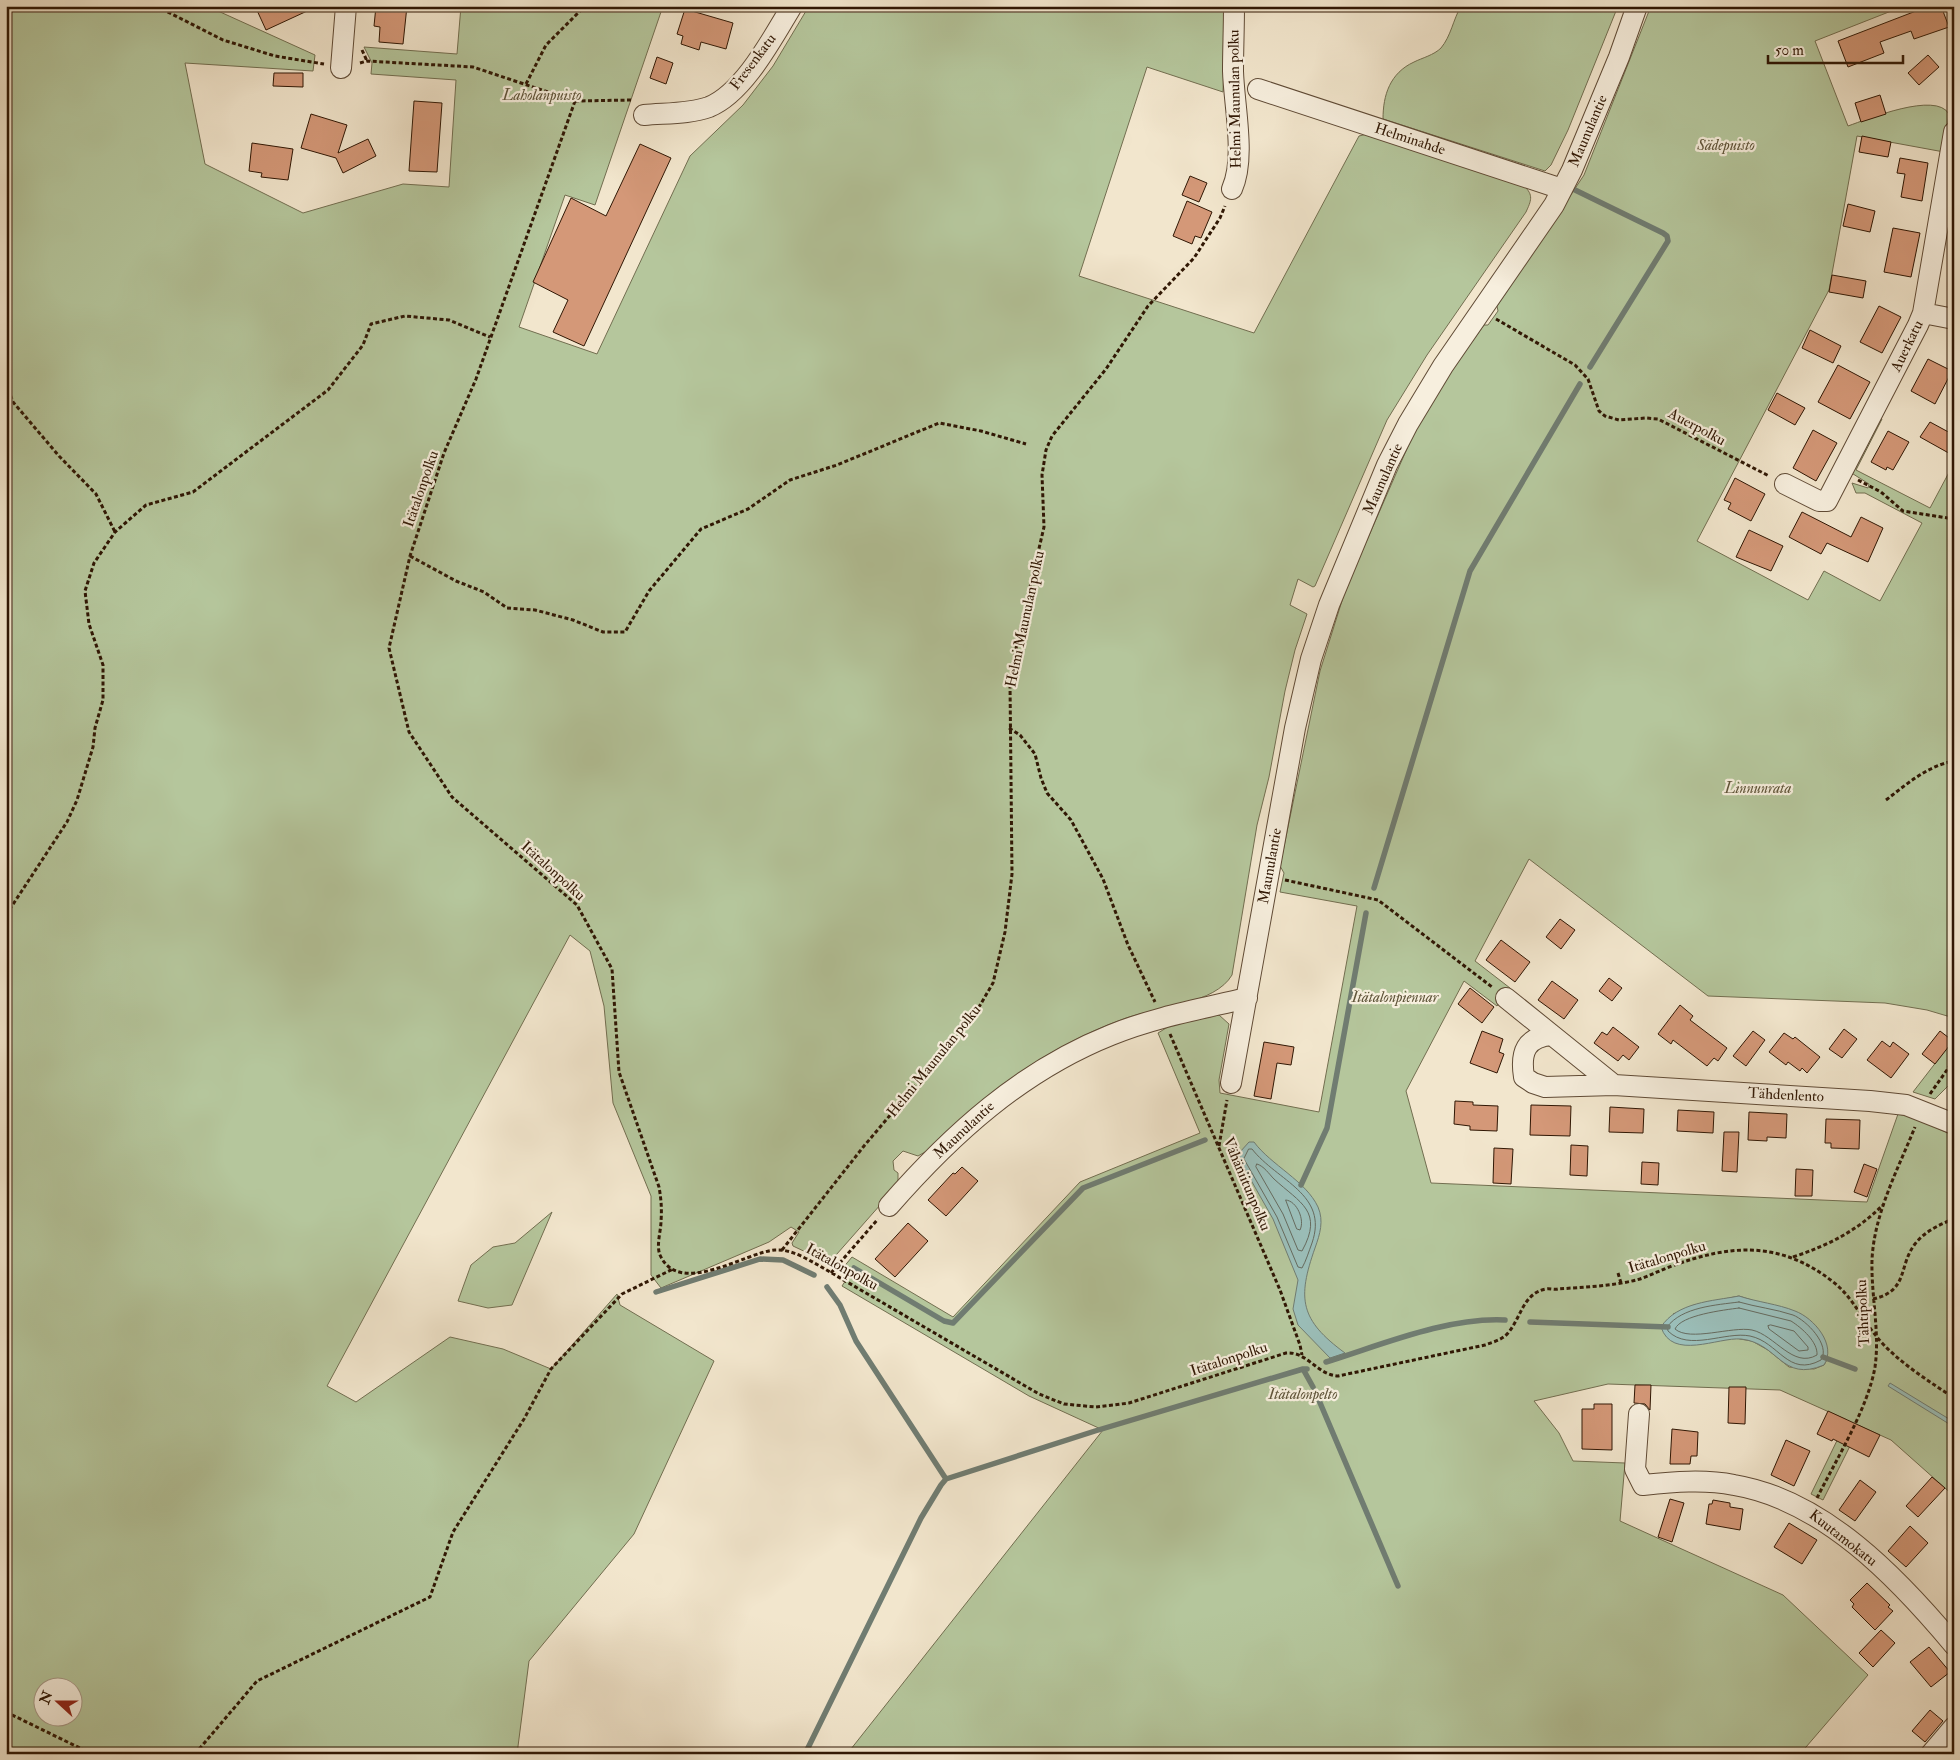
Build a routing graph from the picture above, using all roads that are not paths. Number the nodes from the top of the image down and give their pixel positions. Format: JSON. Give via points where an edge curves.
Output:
{"nodes":[{"id":1,"x":346,"y":6,"type":"edge"},
{"id":2,"x":792,"y":6,"type":"edge"},
{"id":3,"x":1234,"y":6,"type":"edge"},
{"id":4,"x":1637,"y":6,"type":"edge"},
{"id":5,"x":342,"y":68,"type":"dead end"},
{"id":6,"x":1258,"y":89,"type":"dead end"},
{"id":7,"x":640,"y":108,"type":"road end"},
{"id":8,"x":1954,"y":132,"type":"edge"},
{"id":9,"x":1232,"y":189,"type":"road end"},
{"id":10,"x":1562,"y":189,"type":"junction"},
{"id":11,"x":1922,"y":313,"type":"junction"},
{"id":12,"x":1954,"y":319,"type":"edge"},
{"id":13,"x":1785,"y":484,"type":"road end"},
{"id":14,"x":1247,"y":998,"type":"junction"},
{"id":15,"x":1506,"y":998,"type":"dead end"},
{"id":16,"x":1552,"y":1036,"type":"junction"},
{"id":17,"x":1230,"y":1083,"type":"road end"},
{"id":18,"x":1614,"y":1085,"type":"junction"},
{"id":19,"x":1954,"y":1124,"type":"edge"},
{"id":20,"x":889,"y":1206,"type":"road end"},
{"id":21,"x":1638,"y":1414,"type":"dead end"},
{"id":22,"x":1954,"y":1645,"type":"edge"},
{"id":23,"x":1954,"y":1727,"type":"edge"},
{"id":24,"x":1931,"y":1754,"type":"edge"}],
"edges":[{"from":1,"to":5,"type":"street"},
{"from":2,"to":7,"type":"street","name":"Fresenkatu","via":[[745,76],[722,99],[695,110]]},
{"from":3,"to":9,"type":"street","name":"Helmi Maunulan polku","via":[[1233,71],[1238,154],[1237,178]]},
{"from":4,"to":10,"type":"street","name":"Maunulantie","via":[[1587,136]]},
{"from":6,"to":10,"type":"street","name":"Helminahde"},
{"from":8,"to":11,"type":"street","name":"Auerkatu"},
{"from":10,"to":14,"type":"street","name":"Maunulantie","via":[[1426,392],[1387,465],[1338,580],[1311,659],[1295,728]]},
{"from":11,"to":12,"type":"street"},
{"from":11,"to":13,"type":"street","name":"Auerkatu","via":[[1827,501],[1819,501]]},
{"from":14,"to":17,"type":"street","name":"Maunulantie"},
{"from":14,"to":20,"type":"street","name":"Maunulantie","via":[[1157,1019],[1112,1034],[1032,1074],[963,1129]]},
{"from":15,"to":16,"type":"street"},
{"from":16,"to":18,"type":"street"},
{"from":16,"to":18,"type":"street","name":"Tähdenlento","via":[[1538,1036],[1530,1041],[1522,1067],[1524,1076],[1545,1087]]},
{"from":18,"to":19,"type":"street","name":"Tähdenlento","via":[[1888,1102],[1922,1110]]},
{"from":21,"to":22,"type":"street","name":"Kuutamokatu","via":[[1635,1470],[1643,1485],[1671,1482],[1734,1484],[1800,1506],[1876,1563],[1922,1607]]},
{"from":23,"to":24,"type":"street"}]}
